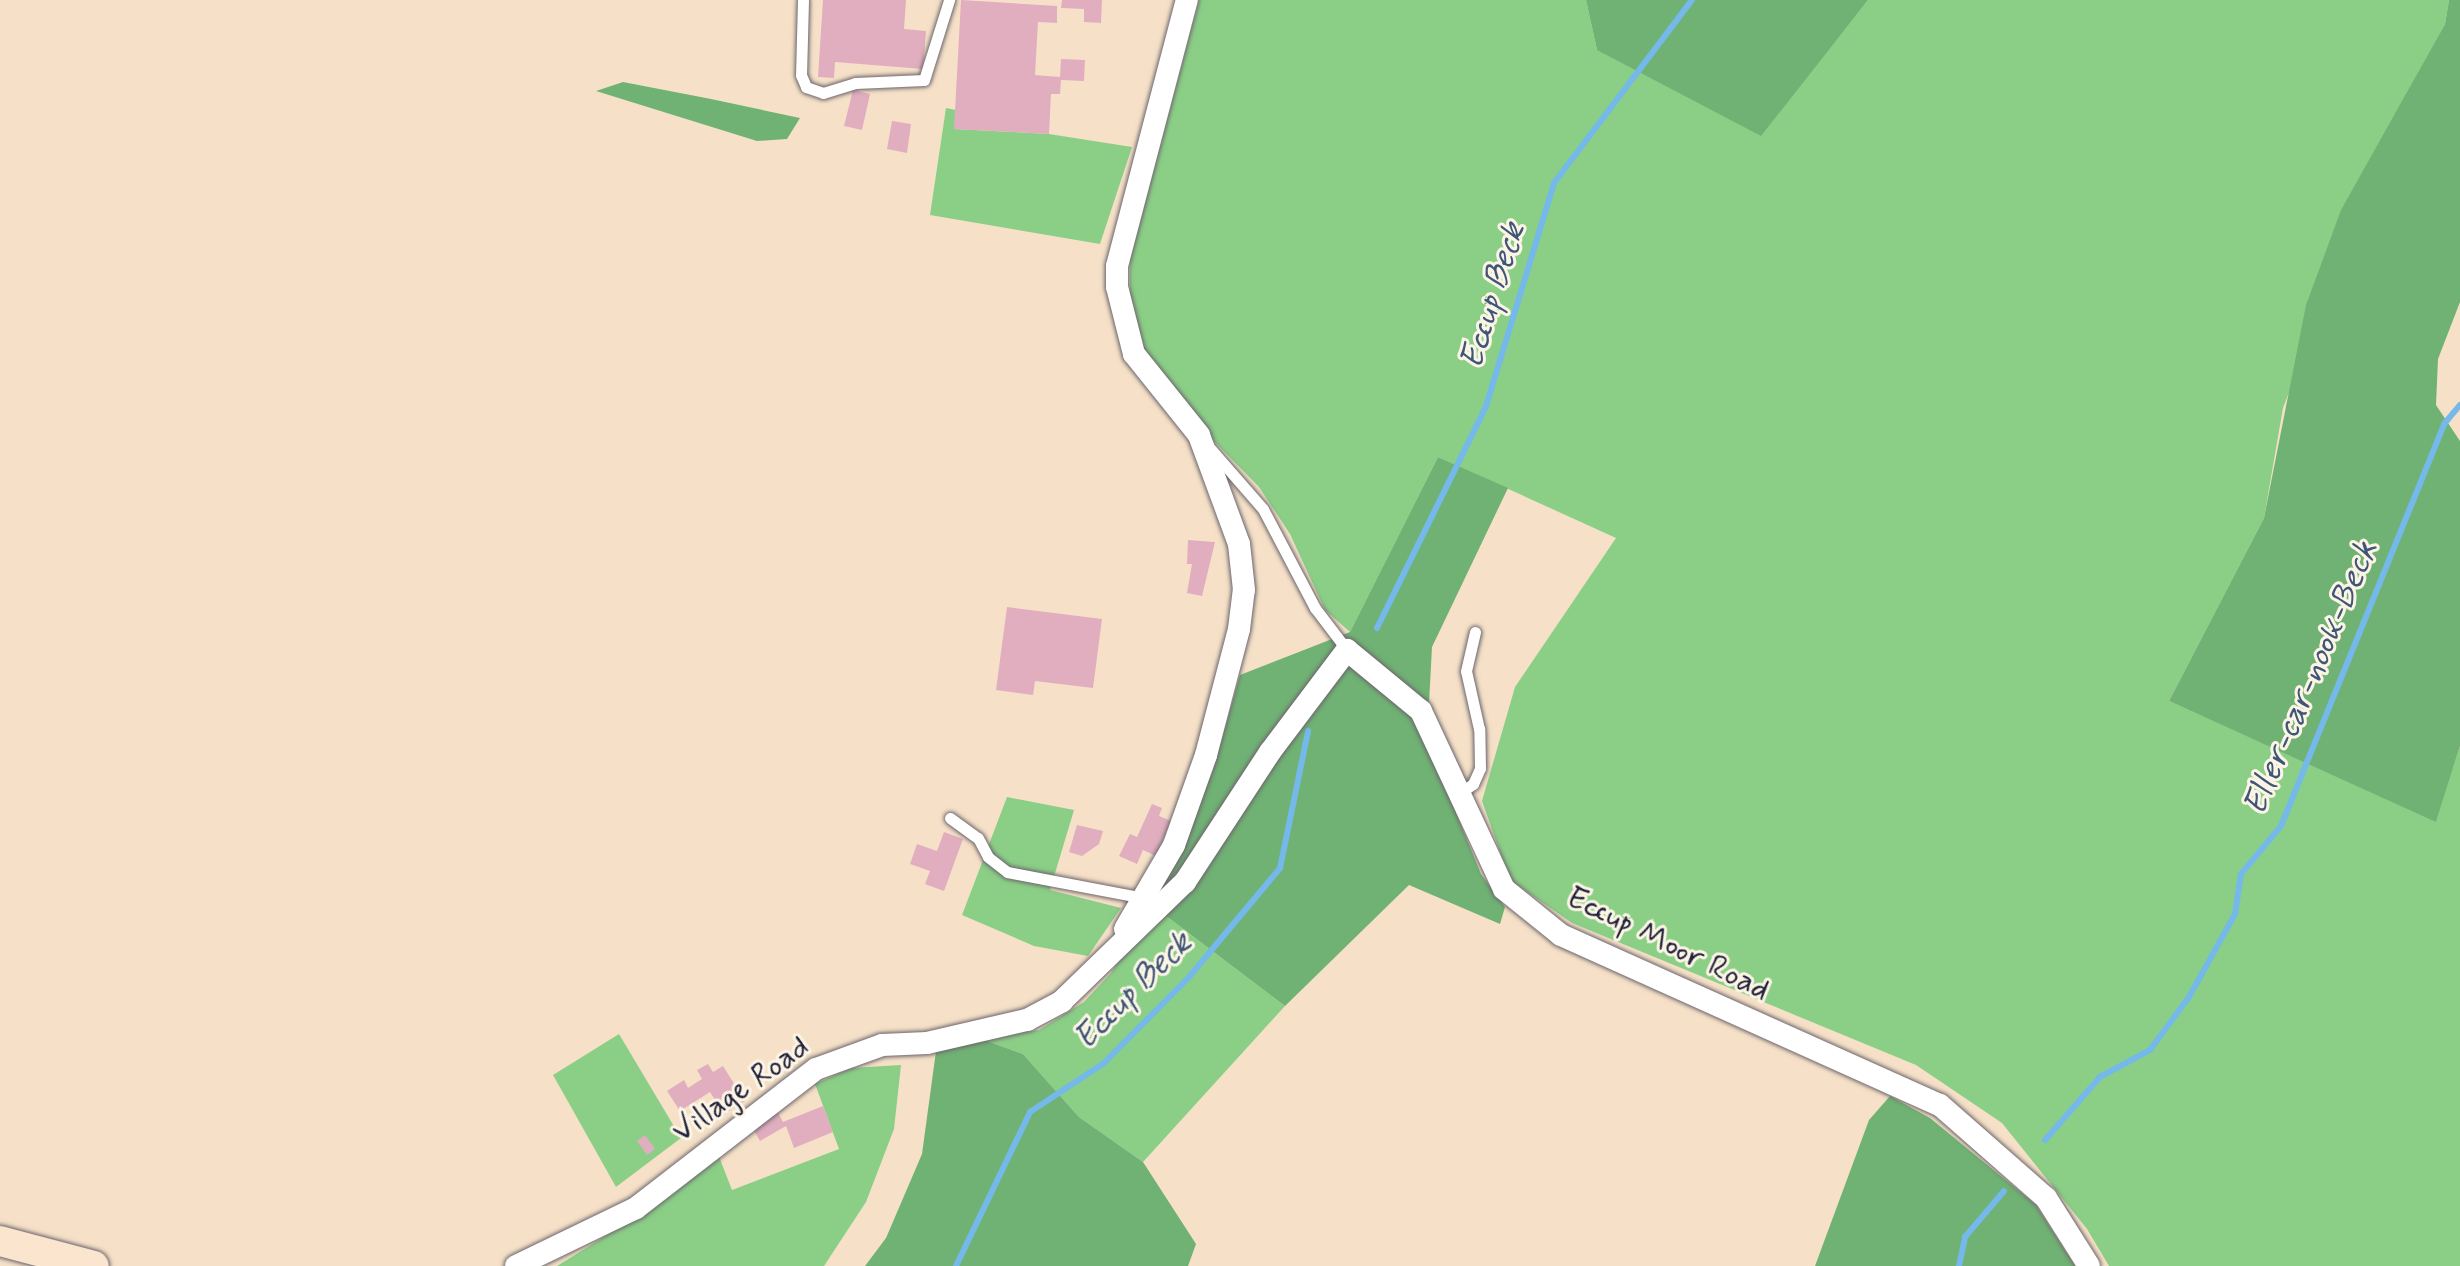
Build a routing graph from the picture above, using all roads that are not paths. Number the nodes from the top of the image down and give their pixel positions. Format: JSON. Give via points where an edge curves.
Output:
{"nodes":[{"id":1,"x":803,"y":0,"type":"edge"},
{"id":2,"x":949,"y":0,"type":"edge"},
{"id":3,"x":1187,"y":0,"type":"edge"},
{"id":4,"x":1199,"y":435,"type":"junction"},
{"id":5,"x":1475,"y":632,"type":"dead end"},
{"id":6,"x":1347,"y":650,"type":"junction"},
{"id":7,"x":1460,"y":793,"type":"junction"},
{"id":8,"x":950,"y":818,"type":"dead end"},
{"id":9,"x":1144,"y":898,"type":"junction"},
{"id":10,"x":1102,"y":965,"type":"junction"},
{"id":11,"x":0,"y":1241,"type":"edge"},
{"id":12,"x":94,"y":1266,"type":"edge"},
{"id":13,"x":516,"y":1266,"type":"edge"},
{"id":14,"x":2089,"y":1266,"type":"edge"}],
"edges":[{"from":1,"to":2,"type":"lane","via":[[801,75],[806,87],[823,93],[855,83],[924,80]]},
{"from":3,"to":4,"type":"street","via":[[1117,266],[1117,287],[1134,354]]},
{"from":4,"to":6,"type":"lane","name":"Eccup Moor Road","via":[[1263,509],[1315,608]]},
{"from":4,"to":9,"type":"street","via":[[1239,544],[1244,590],[1206,755],[1174,845]]},
{"from":5,"to":7,"type":"lane","via":[[1466,671],[1479,729],[1480,768]]},
{"from":6,"to":7,"type":"street","name":"Eccup Moor Road","via":[[1421,711]]},
{"from":6,"to":10,"type":"street","via":[[1270,752],[1185,882]]},
{"from":7,"to":14,"type":"street","name":"Eccup Moor Road","via":[[1504,889],[1561,935],[1940,1105],[2046,1198]]},
{"from":8,"to":9,"type":"lane","via":[[978,838],[988,857],[1007,872]]},
{"from":9,"to":10,"type":"street"},
{"from":10,"to":13,"type":"street","name":"Village Road","via":[[1062,1001],[1027,1020],[927,1043],[882,1045],[816,1069],[636,1208]]},
{"from":11,"to":12,"type":"street"}]}
